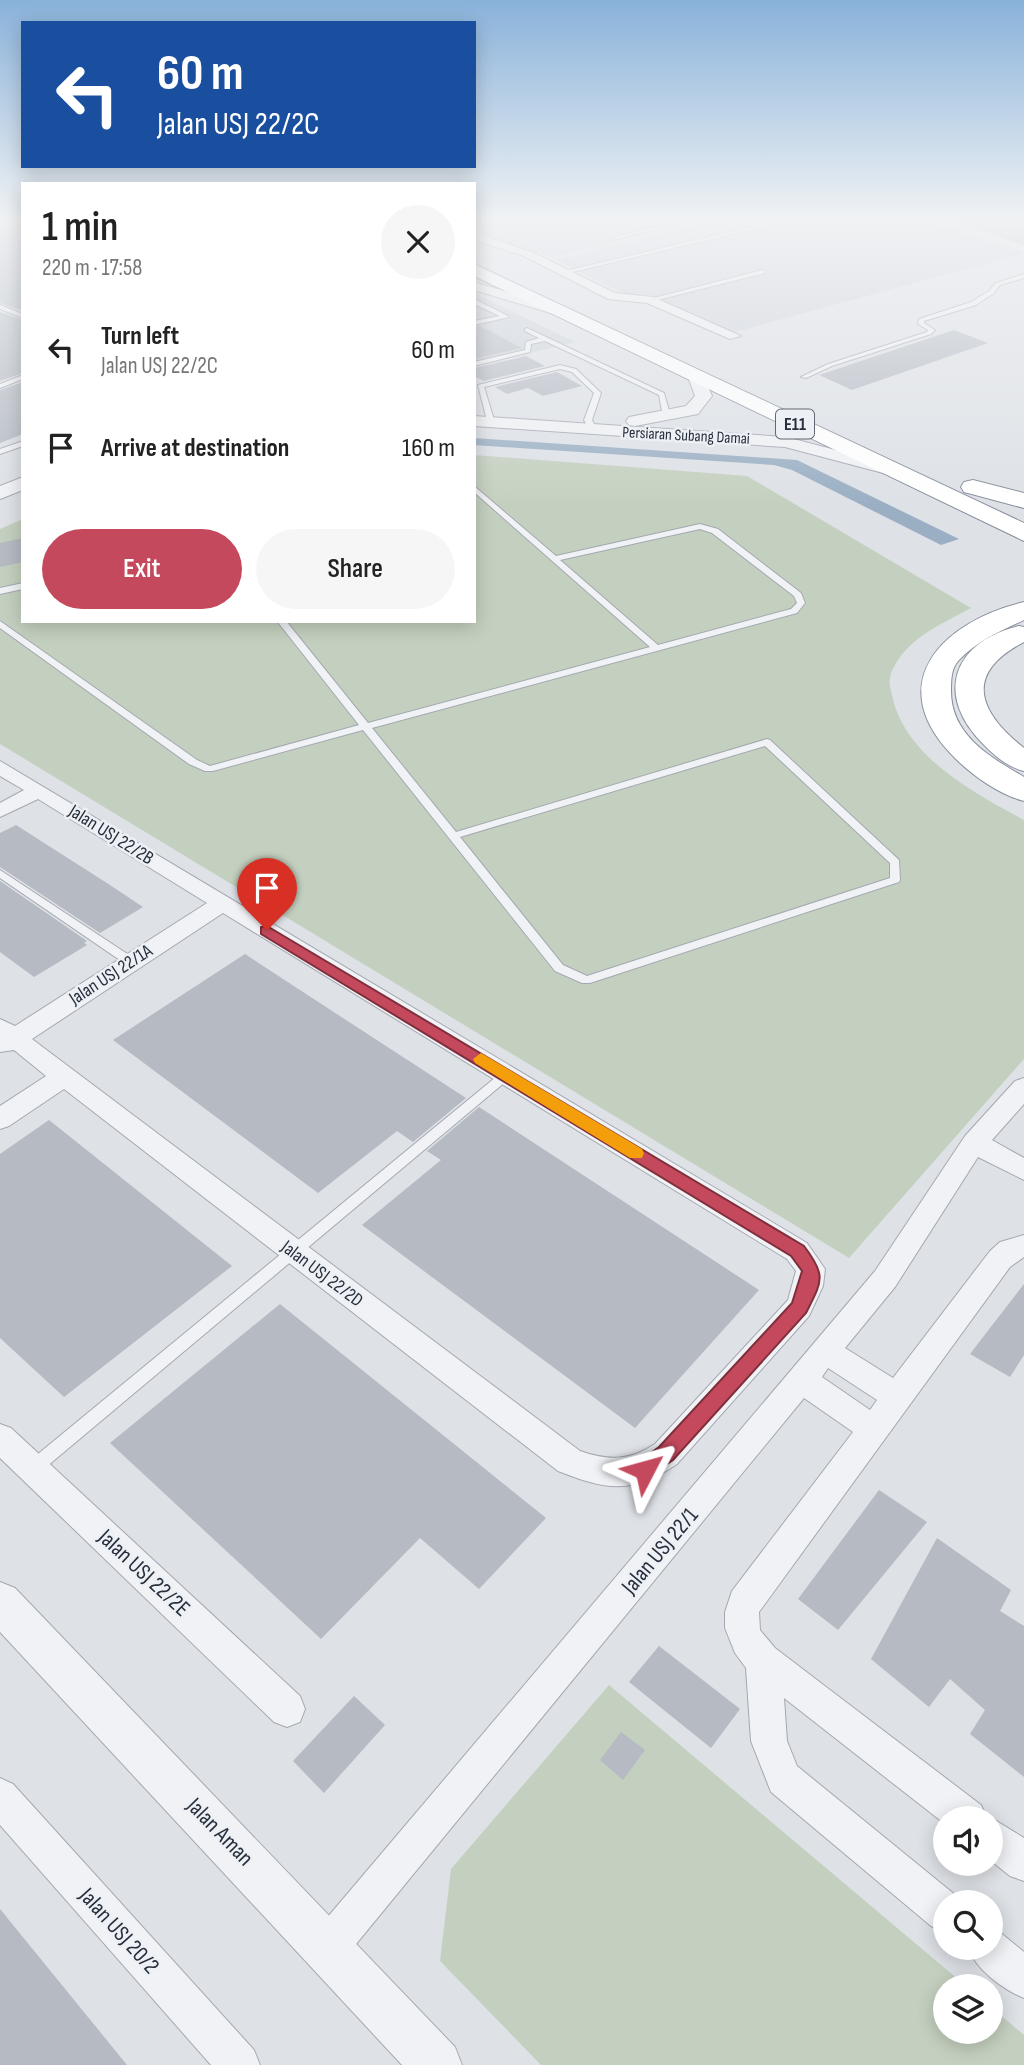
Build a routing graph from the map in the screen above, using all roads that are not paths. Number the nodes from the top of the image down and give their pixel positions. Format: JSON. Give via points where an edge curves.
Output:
{"nodes":[{"id":1,"x":500,"y":313,"type":"edge"},
{"id":2,"x":604,"y":313,"type":"edge"},
{"id":3,"x":681,"y":313,"type":"edge"},
{"id":4,"x":942,"y":313,"type":"edge"},
{"id":5,"x":567,"y":314,"type":"edge"},
{"id":6,"x":476,"y":323,"type":"edge"},
{"id":7,"x":527,"y":330,"type":"dead end"},
{"id":8,"x":735,"y":336,"type":"dead end"},
{"id":9,"x":544,"y":339,"type":"junction"},
{"id":10,"x":476,"y":364,"type":"edge"},
{"id":11,"x":696,"y":377,"type":"junction"},
{"id":12,"x":804,"y":377,"type":"dead end"},
{"id":13,"x":21,"y":378,"type":"edge"},
{"id":14,"x":0,"y":386,"type":"edge"},
{"id":15,"x":482,"y":417,"type":"edge"},
{"id":16,"x":667,"y":417,"type":"junction"},
{"id":17,"x":591,"y":425,"type":"junction"},
{"id":18,"x":21,"y":444,"type":"edge"},
{"id":19,"x":0,"y":452,"type":"edge"},
{"id":20,"x":21,"y":469,"type":"edge"},
{"id":21,"x":894,"y":471,"type":"junction"},
{"id":22,"x":0,"y":478,"type":"edge"},
{"id":23,"x":21,"y":484,"type":"edge"},
{"id":24,"x":973,"y":487,"type":"junction"},
{"id":25,"x":476,"y":490,"type":"edge"},
{"id":26,"x":0,"y":493,"type":"edge"},
{"id":27,"x":1024,"y":501,"type":"edge"},
{"id":28,"x":1024,"y":510,"type":"edge"},
{"id":29,"x":1024,"y":533,"type":"edge"},
{"id":30,"x":554,"y":559,"type":"junction"},
{"id":31,"x":21,"y":586,"type":"edge"},
{"id":32,"x":0,"y":591,"type":"edge"},
{"id":33,"x":1024,"y":610,"type":"edge"},
{"id":34,"x":283,"y":623,"type":"edge"},
{"id":35,"x":0,"y":624,"type":"edge"},
{"id":36,"x":1024,"y":631,"type":"edge"},
{"id":37,"x":656,"y":648,"type":"junction"},
{"id":38,"x":367,"y":728,"type":"junction"},
{"id":39,"x":1024,"y":762,"type":"edge"},
{"id":40,"x":0,"y":767,"type":"edge"},
{"id":41,"x":38,"y":791,"type":"junction"},
{"id":42,"x":1024,"y":791,"type":"edge"},
{"id":43,"x":0,"y":811,"type":"edge"},
{"id":44,"x":453,"y":836,"type":"junction"},
{"id":45,"x":0,"y":873,"type":"edge"},
{"id":46,"x":222,"y":904,"type":"junction"},
{"id":47,"x":131,"y":962,"type":"junction"},
{"id":48,"x":5,"y":1037,"type":"edge"},
{"id":49,"x":66,"y":1075,"type":"junction"},
{"id":50,"x":506,"y":1075,"type":"junction"},
{"id":51,"x":1024,"y":1087,"type":"edge"},
{"id":52,"x":0,"y":1119,"type":"edge"},
{"id":53,"x":974,"y":1143,"type":"junction"},
{"id":54,"x":1024,"y":1170,"type":"edge"},
{"id":55,"x":1024,"y":1246,"type":"edge"},
{"id":56,"x":293,"y":1253,"type":"junction"},
{"id":57,"x":826,"y":1351,"type":"junction"},
{"id":58,"x":802,"y":1380,"type":"junction"},
{"id":59,"x":897,"y":1397,"type":"junction"},
{"id":60,"x":873,"y":1429,"type":"junction"},
{"id":61,"x":0,"y":1438,"type":"edge"},
{"id":62,"x":32,"y":1468,"type":"junction"},
{"id":63,"x":645,"y":1470,"type":"joint"},
{"id":64,"x":0,"y":1602,"type":"edge"},
{"id":65,"x":763,"y":1660,"type":"junction"},
{"id":66,"x":287,"y":1709,"type":"dead end"},
{"id":67,"x":0,"y":1797,"type":"edge"},
{"id":68,"x":952,"y":1806,"type":"edge"},
{"id":69,"x":1003,"y":1846,"type":"edge"},
{"id":70,"x":1024,"y":1862,"type":"edge"},
{"id":71,"x":933,"y":1902,"type":"edge"},
{"id":72,"x":329,"y":1946,"type":"junction"},
{"id":73,"x":1002,"y":1960,"type":"edge"},
{"id":74,"x":1024,"y":1978,"type":"edge"},
{"id":75,"x":239,"y":2065,"type":"edge"},
{"id":76,"x":437,"y":2065,"type":"edge"}],
"edges":[{"from":1,"to":6,"type":"lane","via":[[506,317]]},
{"from":2,"to":24,"type":"highway","number":"E11"},
{"from":3,"to":8,"type":"street"},
{"from":4,"to":12,"type":"lane","via":[[921,320],[932,330],[929,333]]},
{"from":5,"to":11,"type":"highway","number":"E11"},
{"from":7,"to":9,"type":"lane"},
{"from":9,"to":10,"type":"lane","via":[[528,343],[528,351]]},
{"from":9,"to":16,"type":"lane","via":[[662,394]]},
{"from":11,"to":16,"type":"street","name":"Persiaran Subang Damai","via":[[704,396],[700,402],[692,410]]},
{"from":11,"to":21,"type":"highway","number":"E11"},
{"from":13,"to":14,"type":"lane"},
{"from":15,"to":17,"type":"street","name":"Persiaran Subang Damai"},
{"from":15,"to":17,"type":"lane","via":[[480,386],[560,367],[573,370],[598,393]]},
{"from":16,"to":17,"type":"street","name":"Persiaran Subang Damai"},
{"from":17,"to":21,"type":"street","name":"Persiaran Subang Damai","via":[[786,442]]},
{"from":18,"to":19,"type":"lane"},
{"from":20,"to":22,"type":"street"},
{"from":21,"to":29,"type":"highway","number":"E11"},
{"from":23,"to":26,"type":"street"},
{"from":24,"to":27,"type":"highway"},
{"from":24,"to":28,"type":"highway","number":"E11"},
{"from":25,"to":30,"type":"lane"},
{"from":30,"to":37,"type":"lane"},
{"from":30,"to":37,"type":"lane","via":[[700,526],[715,531],[798,595],[801,603],[794,611]]},
{"from":31,"to":32,"type":"lane"},
{"from":33,"to":42,"type":"highway","via":[[957,644],[944,657],[937,676],[936,709],[950,736],[977,762]]},
{"from":34,"to":38,"type":"lane"},
{"from":35,"to":38,"type":"lane","via":[[192,762],[209,769]]},
{"from":36,"to":39,"type":"highway","via":[[990,650],[975,666],[968,683],[982,726],[1001,748]]},
{"from":37,"to":38,"type":"lane"},
{"from":38,"to":44,"type":"lane"},
{"from":40,"to":41,"type":"street","name":"Jalan USJ 22/2B"},
{"from":41,"to":43,"type":"street"},
{"from":41,"to":46,"type":"street","name":"Jalan USJ 22/2B"},
{"from":44,"to":44,"type":"lane","via":[[767,742],[895,862],[895,880],[586,980],[559,968]]},
{"from":45,"to":47,"type":"lane"},
{"from":46,"to":47,"type":"street","name":"Jalan USJ 22/1A"},
{"from":46,"to":50,"type":"street","name":"Jalan USJ 22/2B"},
{"from":47,"to":48,"type":"street","name":"Jalan USJ 22/1A"},
{"from":48,"to":49,"type":"street","name":"Jalan USJ 22/2D"},
{"from":49,"to":52,"type":"street"},
{"from":49,"to":56,"type":"street","name":"Jalan USJ 22/2D"},
{"from":50,"to":56,"type":"lane"},
{"from":50,"to":63,"type":"street","name":"Jalan USJ 22/2B","via":[[797,1251],[811,1269],[799,1308],[666,1454]]},
{"from":51,"to":53,"type":"street","name":"Jalan USJ 22/1"},
{"from":53,"to":54,"type":"street"},
{"from":53,"to":57,"type":"street","name":"Jalan USJ 22/1","via":[[911,1243]]},
{"from":55,"to":59,"type":"street","via":[[1000,1259]]},
{"from":56,"to":62,"type":"lane"},
{"from":56,"to":63,"type":"street","name":"Jalan USJ 22/2D","via":[[569,1461],[597,1472],[625,1475]]},
{"from":57,"to":58,"type":"street","name":"Jalan USJ 22/1"},
{"from":57,"to":59,"type":"street"},
{"from":58,"to":60,"type":"street"},
{"from":58,"to":72,"type":"street","name":"Jalan USJ 22/1"},
{"from":59,"to":60,"type":"street"},
{"from":60,"to":65,"type":"street","via":[[744,1602],[741,1632]]},
{"from":61,"to":62,"type":"street","name":"Jalan USJ 22/2E"},
{"from":62,"to":66,"type":"street","name":"Jalan USJ 22/2E"},
{"from":64,"to":72,"type":"street","name":"Jalan Aman"},
{"from":65,"to":68,"type":"street"},
{"from":65,"to":71,"type":"street","via":[[769,1741],[784,1779]]},
{"from":67,"to":75,"type":"street","name":"Jalan USJ 20/2"},
{"from":69,"to":70,"type":"street"},
{"from":72,"to":76,"type":"street","name":"Jalan Aman"},
{"from":73,"to":74,"type":"street"}]}
